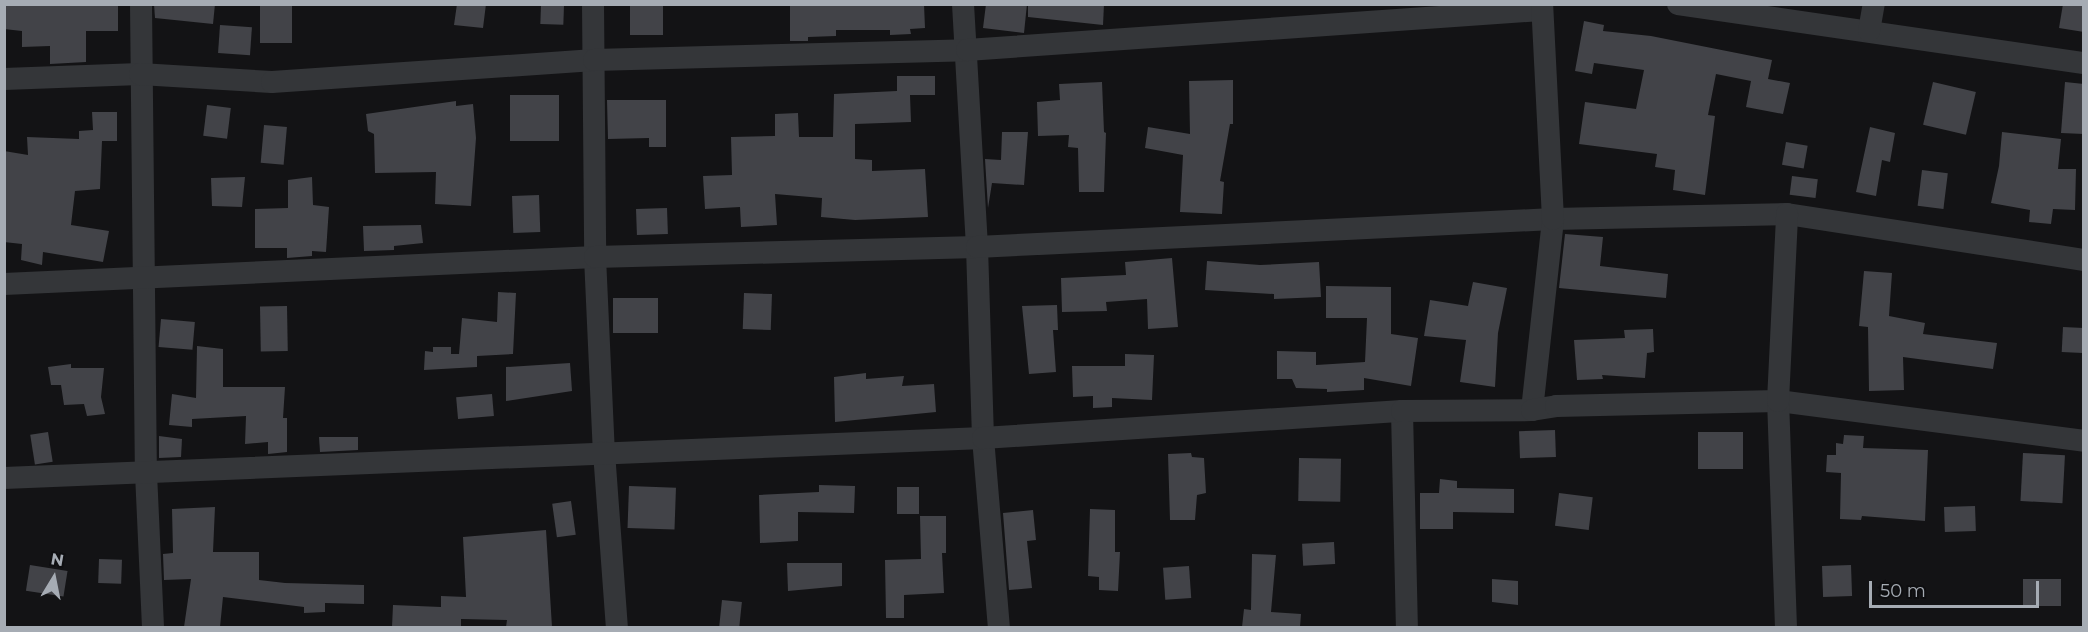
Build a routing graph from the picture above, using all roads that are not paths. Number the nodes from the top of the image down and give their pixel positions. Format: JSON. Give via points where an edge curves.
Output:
{"nodes":[{"id":1,"x":141,"y":4,"type":"edge"},
{"id":2,"x":593,"y":4,"type":"edge"},
{"id":3,"x":963,"y":4,"type":"edge"},
{"id":4,"x":1677,"y":4,"type":"edge"},
{"id":5,"x":1874,"y":4,"type":"edge"},
{"id":6,"x":1542,"y":7,"type":"edge"},
{"id":7,"x":1869,"y":31,"type":"junction"},
{"id":8,"x":967,"y":50,"type":"junction"},
{"id":9,"x":594,"y":60,"type":"junction"},
{"id":10,"x":2084,"y":63,"type":"edge"},
{"id":11,"x":140,"y":74,"type":"junction"},
{"id":12,"x":4,"y":79,"type":"edge"},
{"id":13,"x":1787,"y":214,"type":"junction"},
{"id":14,"x":1553,"y":219,"type":"junction"},
{"id":15,"x":977,"y":247,"type":"junction"},
{"id":16,"x":596,"y":257,"type":"junction"},
{"id":17,"x":2084,"y":260,"type":"edge"},
{"id":18,"x":146,"y":279,"type":"junction"},
{"id":19,"x":4,"y":284,"type":"edge"},
{"id":20,"x":1778,"y":401,"type":"junction"},
{"id":21,"x":1532,"y":410,"type":"junction"},
{"id":22,"x":1402,"y":411,"type":"junction"},
{"id":23,"x":983,"y":438,"type":"junction"},
{"id":24,"x":2084,"y":441,"type":"edge"},
{"id":25,"x":603,"y":452,"type":"junction"},
{"id":26,"x":146,"y":472,"type":"junction"},
{"id":27,"x":4,"y":478,"type":"edge"},
{"id":28,"x":153,"y":627,"type":"edge"},
{"id":29,"x":617,"y":627,"type":"edge"},
{"id":30,"x":999,"y":627,"type":"edge"},
{"id":31,"x":1407,"y":627,"type":"edge"},
{"id":32,"x":1786,"y":627,"type":"edge"}],
"edges":[{"from":1,"to":11,"type":"street"},
{"from":2,"to":9,"type":"street"},
{"from":3,"to":8,"type":"street"},
{"from":4,"to":7,"type":"street"},
{"from":5,"to":7,"type":"street"},
{"from":6,"to":8,"type":"street"},
{"from":6,"to":14,"type":"street"},
{"from":7,"to":10,"type":"street"},
{"from":8,"to":9,"type":"street"},
{"from":8,"to":15,"type":"street"},
{"from":9,"to":11,"type":"street","via":[[272,82]]},
{"from":9,"to":16,"type":"street"},
{"from":11,"to":12,"type":"street"},
{"from":11,"to":18,"type":"street"},
{"from":13,"to":14,"type":"street"},
{"from":13,"to":17,"type":"street"},
{"from":13,"to":20,"type":"street"},
{"from":14,"to":15,"type":"street"},
{"from":14,"to":21,"type":"street"},
{"from":15,"to":16,"type":"street"},
{"from":15,"to":23,"type":"street"},
{"from":16,"to":18,"type":"street"},
{"from":16,"to":25,"type":"street"},
{"from":18,"to":19,"type":"street"},
{"from":18,"to":26,"type":"street"},
{"from":20,"to":21,"type":"street","via":[[1556,406]]},
{"from":20,"to":24,"type":"street"},
{"from":20,"to":32,"type":"street"},
{"from":21,"to":22,"type":"street"},
{"from":22,"to":23,"type":"street"},
{"from":22,"to":31,"type":"street"},
{"from":23,"to":25,"type":"street"},
{"from":23,"to":30,"type":"street"},
{"from":25,"to":26,"type":"street"},
{"from":25,"to":29,"type":"street"},
{"from":26,"to":27,"type":"street"},
{"from":26,"to":28,"type":"street"}]}
